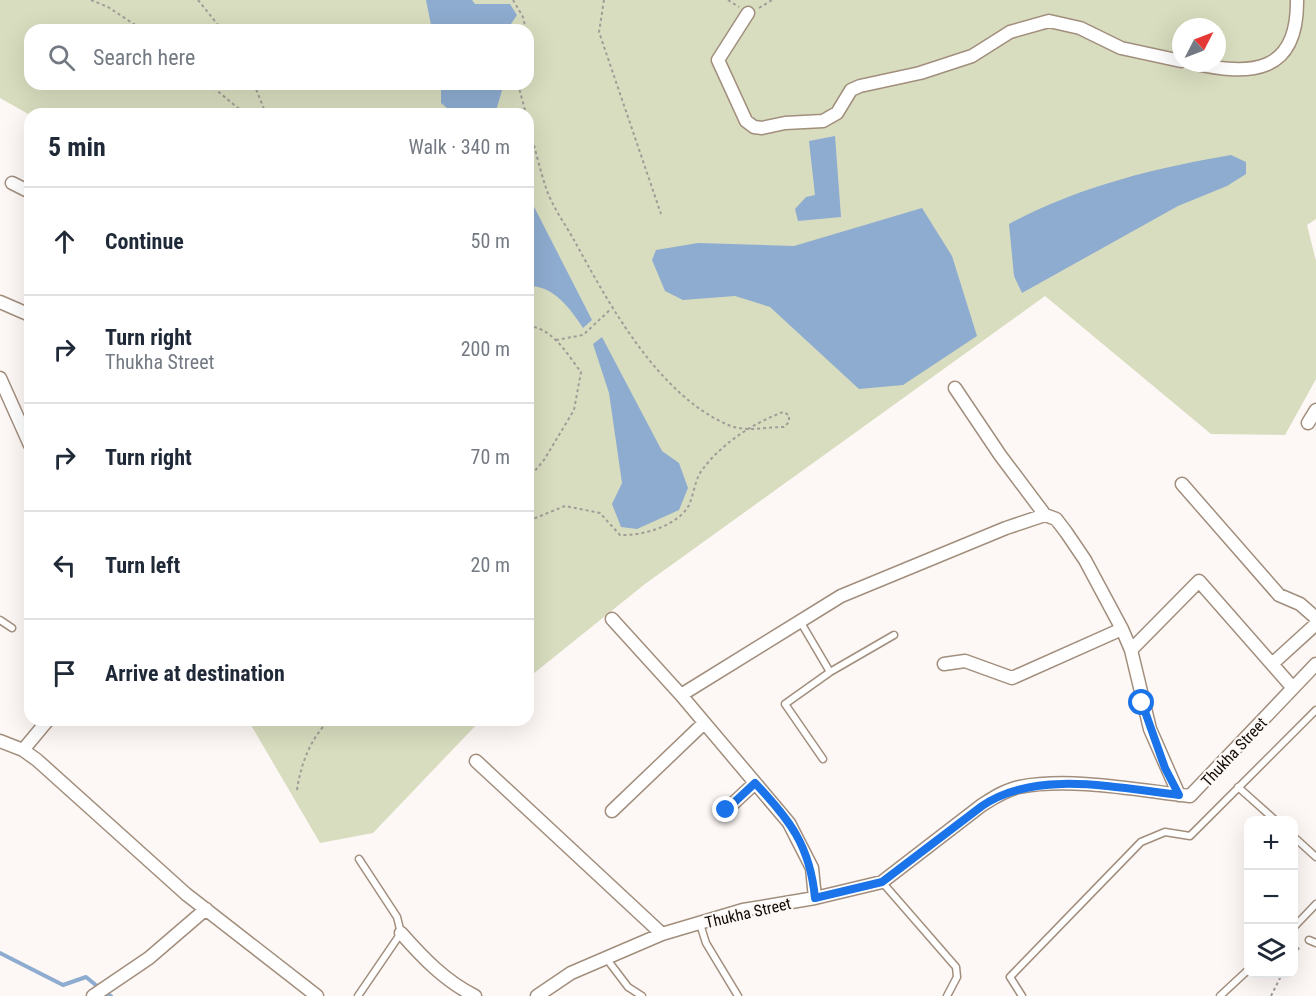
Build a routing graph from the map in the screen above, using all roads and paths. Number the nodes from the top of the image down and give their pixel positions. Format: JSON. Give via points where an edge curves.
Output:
{"nodes":[{"id":1,"x":91,"y":0,"type":"edge"},
{"id":2,"x":198,"y":0,"type":"edge"},
{"id":3,"x":513,"y":0,"type":"edge"},
{"id":4,"x":604,"y":0,"type":"edge"},
{"id":5,"x":1297,"y":0,"type":"edge"},
{"id":6,"x":748,"y":13,"type":"dead end"},
{"id":7,"x":133,"y":24,"type":"edge"},
{"id":8,"x":217,"y":24,"type":"edge"},
{"id":9,"x":525,"y":24,"type":"edge"},
{"id":10,"x":1172,"y":59,"type":"edge"},
{"id":11,"x":1226,"y":68,"type":"edge"},
{"id":12,"x":216,"y":90,"type":"edge"},
{"id":13,"x":256,"y":90,"type":"edge"},
{"id":14,"x":520,"y":90,"type":"edge"},
{"id":15,"x":238,"y":108,"type":"edge"},
{"id":16,"x":264,"y":108,"type":"edge"},
{"id":17,"x":524,"y":108,"type":"edge"},
{"id":18,"x":534,"y":143,"type":"edge"},
{"id":19,"x":12,"y":183,"type":"dead end"},
{"id":20,"x":24,"y":189,"type":"edge"},
{"id":21,"x":661,"y":214,"type":"dead end"},
{"id":22,"x":0,"y":302,"type":"edge"},
{"id":23,"x":611,"y":309,"type":"junction"},
{"id":24,"x":24,"y":312,"type":"edge"},
{"id":25,"x":534,"y":326,"type":"edge"},
{"id":26,"x":556,"y":340,"type":"junction"},
{"id":27,"x":0,"y":378,"type":"edge"},
{"id":28,"x":955,"y":388,"type":"dead end"},
{"id":29,"x":1316,"y":410,"type":"edge"},
{"id":30,"x":1308,"y":423,"type":"dead end"},
{"id":31,"x":747,"y":430,"type":"junction"},
{"id":32,"x":24,"y":432,"type":"edge"},
{"id":33,"x":534,"y":472,"type":"edge"},
{"id":34,"x":1182,"y":484,"type":"dead end"},
{"id":35,"x":1045,"y":515,"type":"junction"},
{"id":36,"x":534,"y":519,"type":"edge"},
{"id":37,"x":1316,"y":618,"type":"edge"},
{"id":38,"x":0,"y":620,"type":"edge"},
{"id":39,"x":612,"y":620,"type":"dead end"},
{"id":40,"x":799,"y":620,"type":"junction"},
{"id":41,"x":1316,"y":624,"type":"edge"},
{"id":42,"x":12,"y":628,"type":"dead end"},
{"id":43,"x":1122,"y":629,"type":"junction"},
{"id":44,"x":894,"y":635,"type":"dead end"},
{"id":45,"x":1131,"y":651,"type":"junction"},
{"id":46,"x":944,"y":664,"type":"dead end"},
{"id":47,"x":1272,"y":664,"type":"junction"},
{"id":48,"x":1316,"y":664,"type":"edge"},
{"id":49,"x":830,"y":672,"type":"junction"},
{"id":50,"x":1293,"y":688,"type":"junction"},
{"id":51,"x":681,"y":695,"type":"junction"},
{"id":52,"x":1316,"y":710,"type":"edge"},
{"id":53,"x":704,"y":723,"type":"junction"},
{"id":54,"x":43,"y":726,"type":"edge"},
{"id":55,"x":323,"y":726,"type":"edge"},
{"id":56,"x":0,"y":741,"type":"edge"},
{"id":57,"x":23,"y":750,"type":"junction"},
{"id":58,"x":823,"y":759,"type":"dead end"},
{"id":59,"x":476,"y":761,"type":"dead end"},
{"id":60,"x":755,"y":783,"type":"junction"},
{"id":61,"x":1238,"y":787,"type":"junction"},
{"id":62,"x":297,"y":790,"type":"dead end"},
{"id":63,"x":1179,"y":795,"type":"junction"},
{"id":64,"x":726,"y":810,"type":"dead end"},
{"id":65,"x":612,"y":811,"type":"dead end"},
{"id":66,"x":1271,"y":816,"type":"edge"},
{"id":67,"x":1298,"y":841,"type":"edge"},
{"id":68,"x":1316,"y":857,"type":"edge"},
{"id":69,"x":359,"y":859,"type":"dead end"},
{"id":70,"x":882,"y":882,"type":"junction"},
{"id":71,"x":815,"y":898,"type":"junction"},
{"id":72,"x":1316,"y":904,"type":"edge"},
{"id":73,"x":206,"y":909,"type":"junction"},
{"id":74,"x":700,"y":924,"type":"junction"},
{"id":75,"x":1296,"y":924,"type":"edge"},
{"id":76,"x":401,"y":933,"type":"junction"},
{"id":77,"x":662,"y":934,"type":"junction"},
{"id":78,"x":1313,"y":942,"type":"edge"},
{"id":79,"x":1298,"y":948,"type":"edge"},
{"id":80,"x":605,"y":958,"type":"junction"},
{"id":81,"x":1244,"y":974,"type":"edge"},
{"id":82,"x":1280,"y":978,"type":"edge"},
{"id":83,"x":93,"y":996,"type":"edge"},
{"id":84,"x":317,"y":996,"type":"edge"},
{"id":85,"x":358,"y":996,"type":"edge"},
{"id":86,"x":475,"y":996,"type":"edge"},
{"id":87,"x":537,"y":996,"type":"edge"},
{"id":88,"x":642,"y":996,"type":"edge"},
{"id":89,"x":738,"y":996,"type":"edge"},
{"id":90,"x":947,"y":996,"type":"edge"},
{"id":91,"x":1022,"y":996,"type":"edge"},
{"id":92,"x":1221,"y":996,"type":"edge"},
{"id":93,"x":1270,"y":996,"type":"edge"}],
"edges":[{"from":1,"to":7,"type":"path"},
{"from":2,"to":8,"type":"path"},
{"from":3,"to":9,"type":"path"},
{"from":4,"to":21,"type":"path","via":[[599,32]]},
{"from":5,"to":11,"type":"street","via":[[1289,47],[1271,63],[1257,68]]},
{"from":6,"to":10,"type":"street","via":[[718,60],[746,121],[762,128],[823,121],[837,113],[851,90],[860,86],[920,74],[972,56],[1010,32],[1049,21],[1080,28],[1121,48]]},
{"from":12,"to":15,"type":"path"},
{"from":13,"to":16,"type":"path"},
{"from":14,"to":17,"type":"path"},
{"from":18,"to":23,"type":"path","via":[[547,190]]},
{"from":19,"to":20,"type":"street"},
{"from":22,"to":24,"type":"street"},
{"from":23,"to":26,"type":"path","via":[[584,335]]},
{"from":23,"to":31,"type":"path","via":[[634,343],[676,388],[706,413],[727,425]]},
{"from":25,"to":26,"type":"path"},
{"from":26,"to":33,"type":"path","via":[[581,372],[574,410]]},
{"from":27,"to":32,"type":"street"},
{"from":28,"to":35,"type":"street"},
{"from":29,"to":30,"type":"street"},
{"from":31,"to":31,"type":"path","via":[[784,427],[789,415],[783,412]]},
{"from":31,"to":36,"type":"path","via":[[722,446],[700,473],[688,507],[672,521],[637,536],[620,535],[600,513],[565,506]]},
{"from":34,"to":37,"type":"street","via":[[1279,595],[1300,604]]},
{"from":35,"to":40,"type":"street","via":[[877,580]]},
{"from":35,"to":43,"type":"street","via":[[1056,519],[1085,560]]},
{"from":38,"to":42,"type":"lane"},
{"from":39,"to":51,"type":"street"},
{"from":40,"to":49,"type":"lane"},
{"from":40,"to":51,"type":"street"},
{"from":41,"to":47,"type":"street"},
{"from":43,"to":45,"type":"street"},
{"from":43,"to":46,"type":"street","via":[[1012,678],[965,661]]},
{"from":44,"to":49,"type":"lane"},
{"from":45,"to":47,"type":"street","via":[[1199,581]]},
{"from":45,"to":63,"type":"street","via":[[1150,729]]},
{"from":47,"to":50,"type":"street"},
{"from":48,"to":50,"type":"street","name":"Thukha Street"},
{"from":49,"to":58,"type":"lane","via":[[785,704]]},
{"from":50,"to":63,"type":"street","name":"Thukha Street","via":[[1199,789],[1190,796]]},
{"from":51,"to":53,"type":"street"},
{"from":52,"to":61,"type":"lane"},
{"from":53,"to":60,"type":"street"},
{"from":53,"to":65,"type":"street"},
{"from":54,"to":57,"type":"street"},
{"from":55,"to":62,"type":"path","via":[[314,736]]},
{"from":56,"to":57,"type":"street"},
{"from":57,"to":73,"type":"street"},
{"from":59,"to":77,"type":"street"},
{"from":60,"to":64,"type":"street"},
{"from":60,"to":71,"type":"street","via":[[800,842],[812,868]]},
{"from":61,"to":66,"type":"lane"},
{"from":61,"to":91,"type":"lane","via":[[1190,836],[1165,832],[1141,842],[1010,977]]},
{"from":63,"to":70,"type":"street","name":"Thukha Street","via":[[1060,784],[1018,787],[996,795]]},
{"from":67,"to":68,"type":"lane"},
{"from":69,"to":76,"type":"lane","via":[[397,917]]},
{"from":70,"to":71,"type":"street","name":"Thukha Street"},
{"from":70,"to":90,"type":"lane","via":[[956,967],[957,977]]},
{"from":71,"to":74,"type":"street","name":"Thukha Street","via":[[743,910]]},
{"from":72,"to":75,"type":"lane"},
{"from":73,"to":83,"type":"street","via":[[149,958]]},
{"from":73,"to":84,"type":"street"},
{"from":74,"to":77,"type":"street","name":"Thukha Street"},
{"from":74,"to":89,"type":"lane","via":[[706,943]]},
{"from":76,"to":85,"type":"lane"},
{"from":76,"to":86,"type":"street","via":[[454,985]]},
{"from":77,"to":80,"type":"street","name":"Thukha Street"},
{"from":78,"to":79,"type":"path"},
{"from":80,"to":87,"type":"street","name":"Thukha Street","via":[[571,973]]},
{"from":80,"to":88,"type":"lane","via":[[628,987]]},
{"from":81,"to":92,"type":"lane"},
{"from":82,"to":93,"type":"path"}]}
